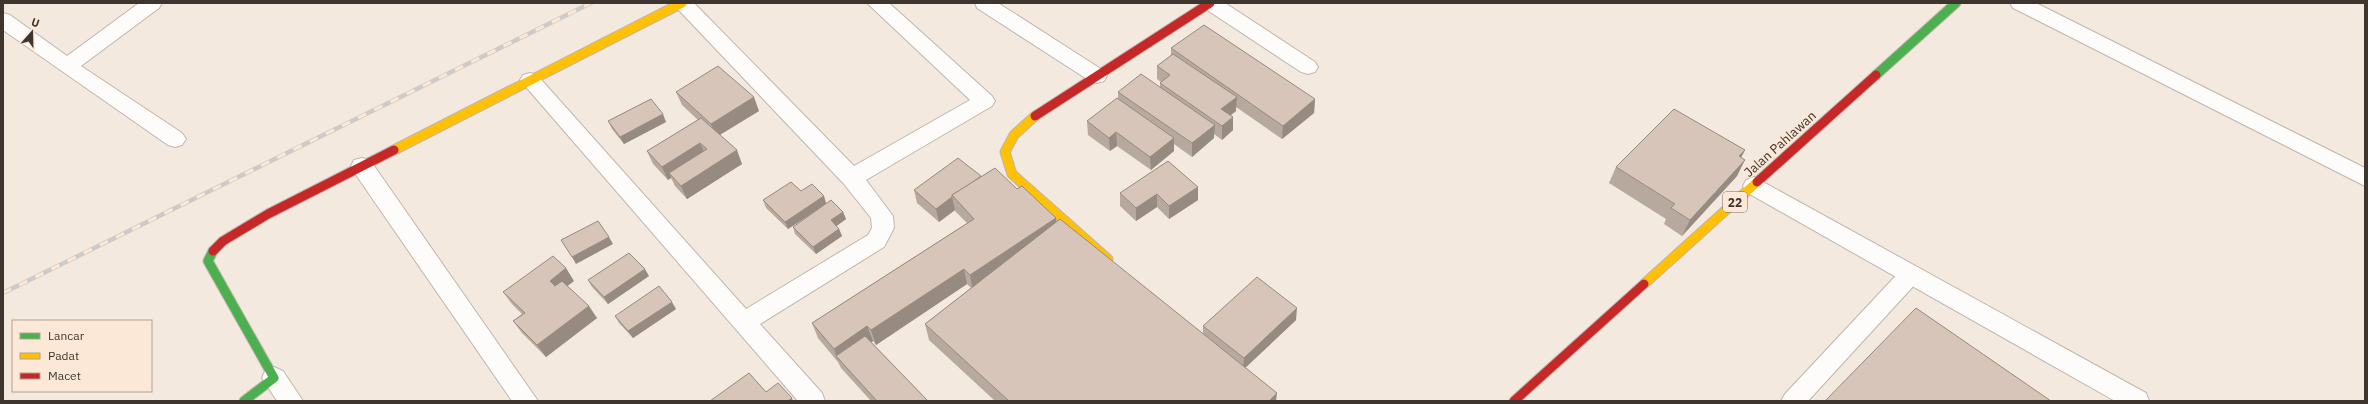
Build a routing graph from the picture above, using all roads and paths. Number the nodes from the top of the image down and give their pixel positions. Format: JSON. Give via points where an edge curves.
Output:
{"nodes":[{"id":1,"x":152,"y":3,"type":"edge"},
{"id":2,"x":682,"y":3,"type":"edge"},
{"id":3,"x":877,"y":3,"type":"edge"},
{"id":4,"x":984,"y":3,"type":"edge"},
{"id":5,"x":1210,"y":3,"type":"edge"},
{"id":6,"x":1956,"y":3,"type":"edge"},
{"id":7,"x":2020,"y":3,"type":"edge"},
{"id":8,"x":3,"y":20,"type":"edge"},
{"id":9,"x":67,"y":66,"type":"junction"},
{"id":10,"x":1308,"y":67,"type":"dead end"},
{"id":11,"x":1097,"y":76,"type":"junction"},
{"id":12,"x":530,"y":80,"type":"junction"},
{"id":13,"x":175,"y":139,"type":"dead end"},
{"id":14,"x":362,"y":166,"type":"junction"},
{"id":15,"x":852,"y":178,"type":"junction"},
{"id":16,"x":2365,"y":178,"type":"edge"},
{"id":17,"x":1754,"y":186,"type":"junction"},
{"id":18,"x":1117,"y":267,"type":"edge"},
{"id":19,"x":1911,"y":274,"type":"junction"},
{"id":20,"x":744,"y":322,"type":"junction"},
{"id":21,"x":274,"y":378,"type":"junction"},
{"id":22,"x":244,"y":401,"type":"edge"},
{"id":23,"x":291,"y":401,"type":"edge"},
{"id":24,"x":526,"y":401,"type":"edge"},
{"id":25,"x":813,"y":401,"type":"edge"},
{"id":26,"x":1514,"y":401,"type":"edge"},
{"id":27,"x":1793,"y":401,"type":"edge"},
{"id":28,"x":2137,"y":401,"type":"edge"}],
"edges":[{"from":1,"to":9,"type":"street"},
{"from":2,"to":12,"type":"main road"},
{"from":2,"to":15,"type":"street"},
{"from":3,"to":15,"type":"street","via":[[985,101]]},
{"from":4,"to":11,"type":"lane"},
{"from":5,"to":10,"type":"lane"},
{"from":5,"to":11,"type":"main road"},
{"from":6,"to":17,"type":"main road","name":"Jalan Pahlawan","number":"22"},
{"from":7,"to":16,"type":"street"},
{"from":8,"to":9,"type":"street"},
{"from":9,"to":13,"type":"street"},
{"from":11,"to":18,"type":"main road","via":[[1030,119],[1014,134],[1005,152],[1012,174]]},
{"from":12,"to":14,"type":"main road"},
{"from":12,"to":20,"type":"street"},
{"from":14,"to":21,"type":"main road","via":[[230,235],[216,246],[208,261]]},
{"from":14,"to":24,"type":"street"},
{"from":15,"to":20,"type":"street","via":[[882,216],[883,228],[876,241]]},
{"from":17,"to":19,"type":"street"},
{"from":17,"to":26,"type":"main road","name":"Jalan Pahlawan","number":"22"},
{"from":19,"to":27,"type":"lane"},
{"from":19,"to":28,"type":"street"},
{"from":20,"to":25,"type":"street"},
{"from":21,"to":22,"type":"main road"},
{"from":21,"to":23,"type":"street"}]}
